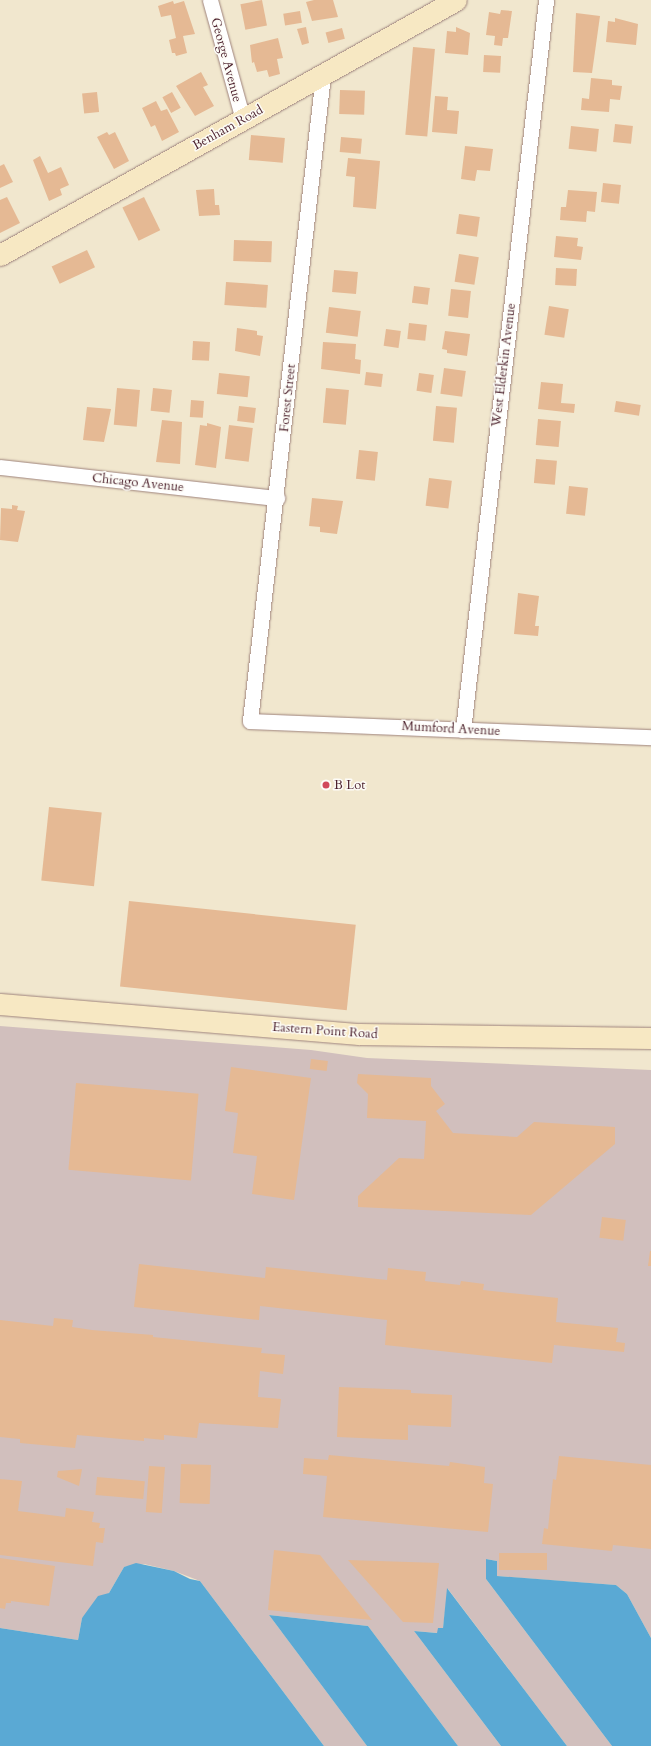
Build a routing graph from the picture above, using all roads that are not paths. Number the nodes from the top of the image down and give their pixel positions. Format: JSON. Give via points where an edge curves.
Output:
{"nodes":[{"id":1,"x":210,"y":0,"type":"edge"},
{"id":2,"x":456,"y":0,"type":"edge"},
{"id":3,"x":546,"y":0,"type":"edge"},
{"id":4,"x":323,"y":75,"type":"junction"},
{"id":5,"x":243,"y":120,"type":"junction"},
{"id":6,"x":0,"y":255,"type":"edge"},
{"id":7,"x":0,"y":467,"type":"edge"},
{"id":8,"x":277,"y":498,"type":"junction"},
{"id":9,"x":250,"y":721,"type":"joint"},
{"id":10,"x":463,"y":730,"type":"junction"},
{"id":11,"x":651,"y":736,"type":"edge"},
{"id":12,"x":0,"y":1004,"type":"edge"},
{"id":13,"x":651,"y":1038,"type":"edge"}],
"edges":[{"from":1,"to":5,"type":"street","name":"George Avenue"},
{"from":2,"to":4,"type":"main road","name":"Benham Road"},
{"from":3,"to":10,"type":"street","name":"West Elderkin Avenue"},
{"from":4,"to":5,"type":"main road","name":"Benham Road"},
{"from":4,"to":8,"type":"street","name":"Forest Street"},
{"from":5,"to":6,"type":"main road","name":"Benham Road"},
{"from":7,"to":8,"type":"street","name":"Chicago Avenue"},
{"from":8,"to":9,"type":"street","name":"Forest Street"},
{"from":9,"to":10,"type":"street","name":"Mumford Avenue"},
{"from":10,"to":11,"type":"street","name":"Mumford Avenue"},
{"from":12,"to":13,"type":"main road","name":"Eastern Point Road","via":[[359,1034]]}]}
